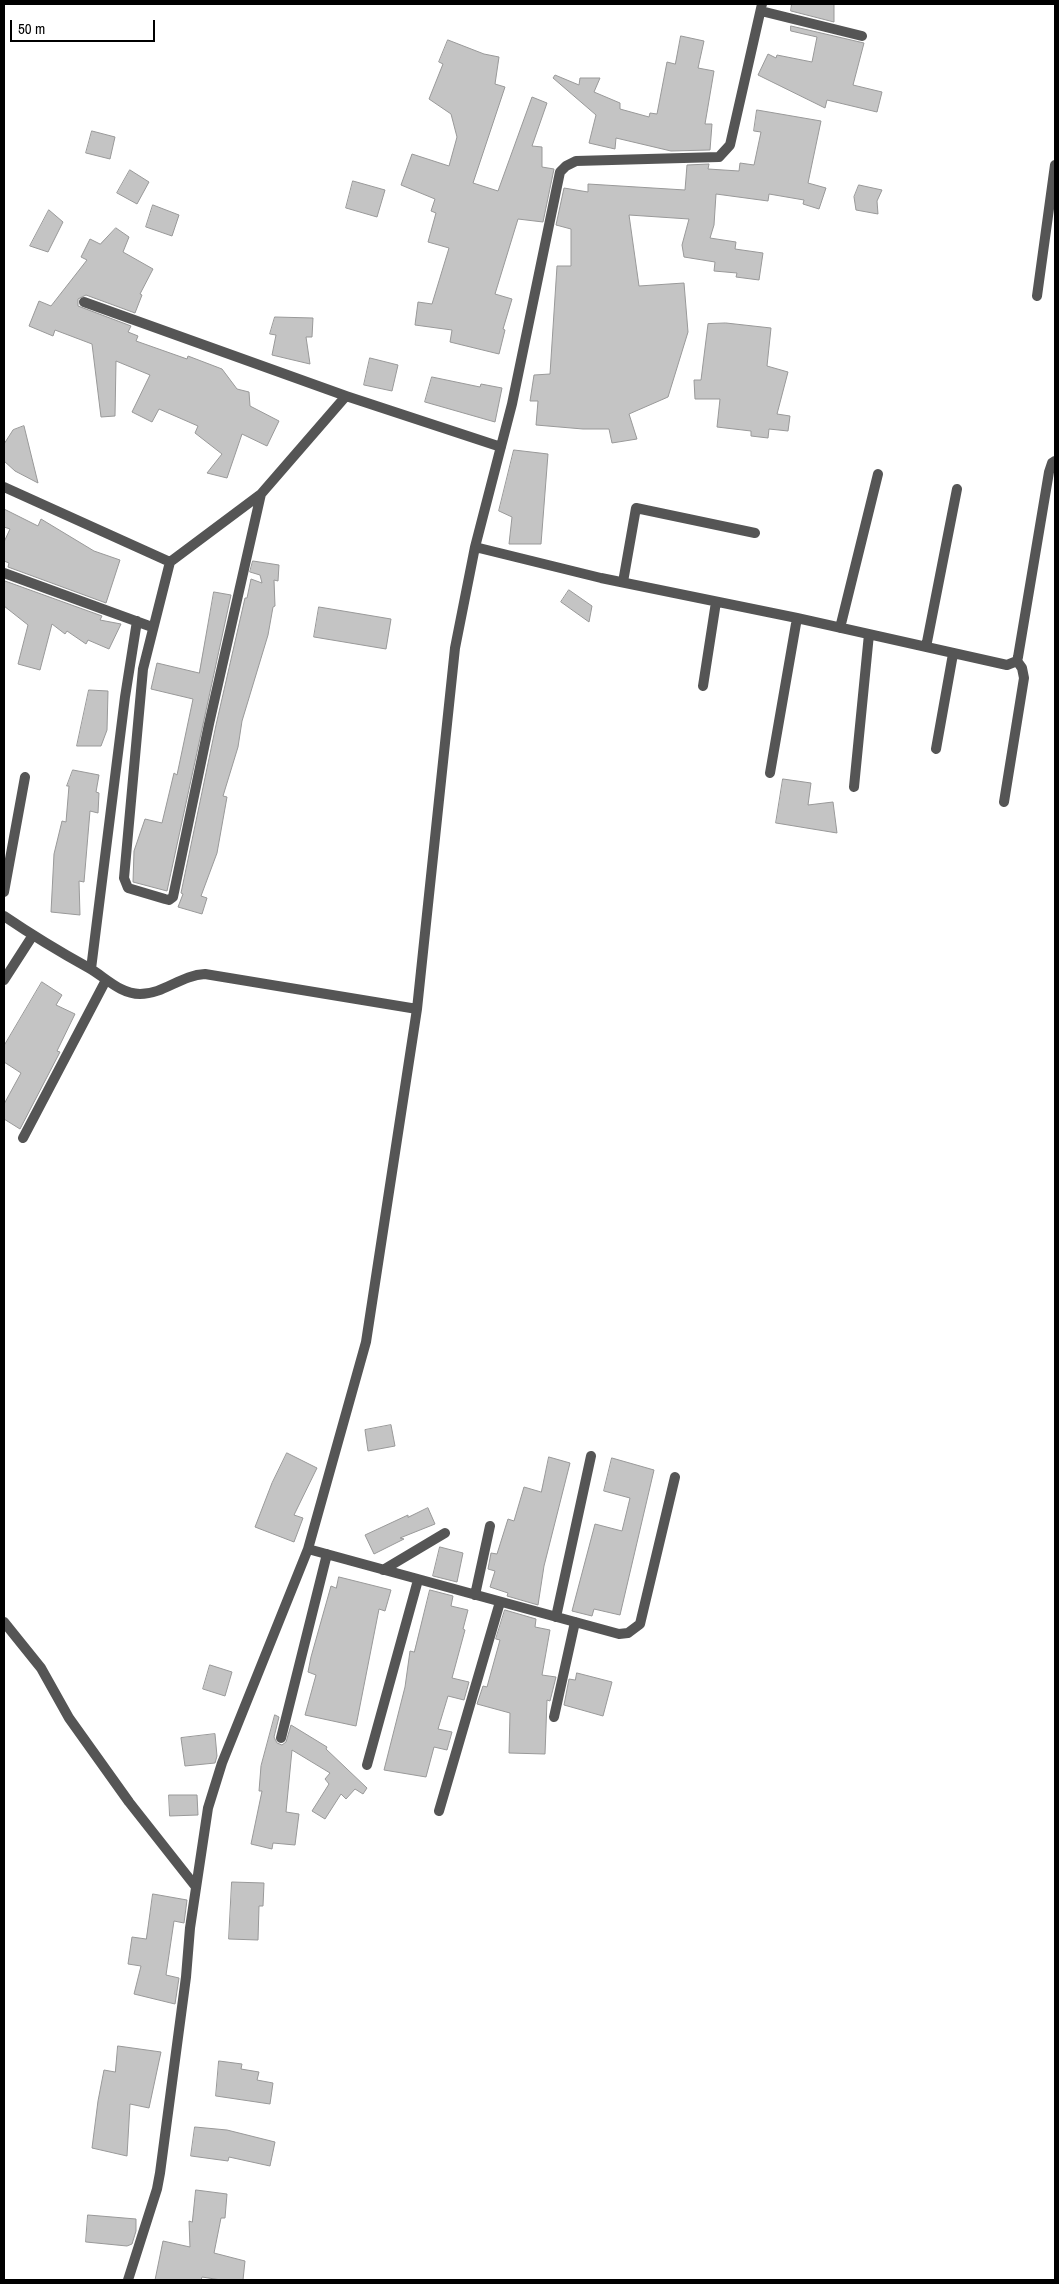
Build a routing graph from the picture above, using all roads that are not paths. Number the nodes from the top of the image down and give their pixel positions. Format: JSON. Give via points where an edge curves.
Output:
{"nodes":[{"id":1,"x":762,"y":7,"type":"edge"},
{"id":2,"x":862,"y":36,"type":"dead end"},
{"id":3,"x":1055,"y":165,"type":"edge"},
{"id":4,"x":1037,"y":296,"type":"dead end"},
{"id":5,"x":84,"y":302,"type":"dead end"},
{"id":6,"x":346,"y":396,"type":"junction"},
{"id":7,"x":501,"y":447,"type":"junction"},
{"id":8,"x":1055,"y":461,"type":"edge"},
{"id":9,"x":878,"y":474,"type":"dead end"},
{"id":10,"x":4,"y":487,"type":"edge"},
{"id":11,"x":957,"y":488,"type":"dead end"},
{"id":12,"x":261,"y":494,"type":"junction"},
{"id":13,"x":755,"y":533,"type":"dead end"},
{"id":14,"x":475,"y":547,"type":"junction"},
{"id":15,"x":170,"y":562,"type":"junction"},
{"id":16,"x":4,"y":573,"type":"edge"},
{"id":17,"x":623,"y":582,"type":"junction"},
{"id":18,"x":716,"y":602,"type":"junction"},
{"id":19,"x":797,"y":618,"type":"junction"},
{"id":20,"x":137,"y":622,"type":"junction"},
{"id":21,"x":152,"y":627,"type":"junction"},
{"id":22,"x":840,"y":628,"type":"junction"},
{"id":23,"x":869,"y":634,"type":"junction"},
{"id":24,"x":926,"y":647,"type":"junction"},
{"id":25,"x":953,"y":654,"type":"junction"},
{"id":26,"x":1017,"y":661,"type":"junction"},
{"id":27,"x":703,"y":686,"type":"dead end"},
{"id":28,"x":936,"y":749,"type":"dead end"},
{"id":29,"x":770,"y":773,"type":"dead end"},
{"id":30,"x":25,"y":776,"type":"dead end"},
{"id":31,"x":854,"y":786,"type":"dead end"},
{"id":32,"x":1004,"y":802,"type":"dead end"},
{"id":33,"x":4,"y":892,"type":"edge"},
{"id":34,"x":4,"y":916,"type":"edge"},
{"id":35,"x":33,"y":935,"type":"junction"},
{"id":36,"x":91,"y":969,"type":"junction"},
{"id":37,"x":4,"y":980,"type":"edge"},
{"id":38,"x":106,"y":980,"type":"junction"},
{"id":39,"x":417,"y":1009,"type":"junction"},
{"id":40,"x":23,"y":1138,"type":"dead end"},
{"id":41,"x":591,"y":1456,"type":"dead end"},
{"id":42,"x":675,"y":1477,"type":"dead end"},
{"id":43,"x":490,"y":1526,"type":"dead end"},
{"id":44,"x":445,"y":1533,"type":"dead end"},
{"id":45,"x":308,"y":1549,"type":"junction"},
{"id":46,"x":327,"y":1554,"type":"junction"},
{"id":47,"x":383,"y":1570,"type":"junction"},
{"id":48,"x":418,"y":1580,"type":"junction"},
{"id":49,"x":475,"y":1595,"type":"junction"},
{"id":50,"x":500,"y":1602,"type":"junction"},
{"id":51,"x":556,"y":1617,"type":"junction"},
{"id":52,"x":4,"y":1622,"type":"edge"},
{"id":53,"x":575,"y":1622,"type":"junction"},
{"id":54,"x":554,"y":1717,"type":"dead end"},
{"id":55,"x":281,"y":1738,"type":"dead end"},
{"id":56,"x":367,"y":1765,"type":"dead end"},
{"id":57,"x":439,"y":1811,"type":"dead end"},
{"id":58,"x":196,"y":1887,"type":"junction"},
{"id":59,"x":128,"y":2280,"type":"edge"}],
"edges":[{"from":1,"to":2,"type":"street"},
{"from":1,"to":7,"type":"street","via":[[730,145],[719,157],[576,161],[560,172]]},
{"from":3,"to":4,"type":"street"},
{"from":5,"to":6,"type":"street"},
{"from":6,"to":7,"type":"street"},
{"from":6,"to":12,"type":"street"},
{"from":7,"to":14,"type":"street"},
{"from":8,"to":26,"type":"street","via":[[1048,472]]},
{"from":9,"to":22,"type":"street"},
{"from":10,"to":15,"type":"street"},
{"from":11,"to":24,"type":"street"},
{"from":12,"to":15,"type":"street"},
{"from":12,"to":21,"type":"street","via":[[173,896],[169,900],[128,888],[124,878],[143,669]]},
{"from":13,"to":17,"type":"street","via":[[636,508]]},
{"from":14,"to":17,"type":"street"},
{"from":14,"to":39,"type":"street","via":[[455,648]]},
{"from":15,"to":21,"type":"street"},
{"from":16,"to":20,"type":"street"},
{"from":17,"to":18,"type":"street"},
{"from":18,"to":19,"type":"street"},
{"from":18,"to":27,"type":"street"},
{"from":19,"to":22,"type":"street"},
{"from":19,"to":29,"type":"street"},
{"from":20,"to":21,"type":"street"},
{"from":20,"to":36,"type":"street"},
{"from":22,"to":23,"type":"street"},
{"from":23,"to":24,"type":"street"},
{"from":23,"to":31,"type":"street"},
{"from":24,"to":25,"type":"street"},
{"from":25,"to":26,"type":"street","via":[[1007,665]]},
{"from":25,"to":28,"type":"street"},
{"from":26,"to":32,"type":"street","via":[[1024,678]]},
{"from":30,"to":33,"type":"street"},
{"from":34,"to":35,"type":"street"},
{"from":35,"to":36,"type":"street"},
{"from":35,"to":37,"type":"street"},
{"from":36,"to":38,"type":"street"},
{"from":38,"to":39,"type":"street","via":[[130,993],[140,994],[164,989],[193,974],[205,974]]},
{"from":38,"to":40,"type":"street"},
{"from":39,"to":45,"type":"street","via":[[366,1342]]},
{"from":41,"to":51,"type":"street"},
{"from":42,"to":53,"type":"street","via":[[640,1624],[628,1633],[619,1634]]},
{"from":43,"to":49,"type":"street"},
{"from":44,"to":47,"type":"street"},
{"from":45,"to":46,"type":"street"},
{"from":45,"to":58,"type":"street","via":[[222,1763],[208,1808]]},
{"from":46,"to":47,"type":"street"},
{"from":46,"to":55,"type":"street"},
{"from":47,"to":48,"type":"street"},
{"from":48,"to":49,"type":"street"},
{"from":48,"to":56,"type":"street"},
{"from":49,"to":50,"type":"street"},
{"from":50,"to":51,"type":"street"},
{"from":50,"to":57,"type":"street"},
{"from":51,"to":53,"type":"street"},
{"from":52,"to":58,"type":"street","via":[[41,1668],[69,1718],[129,1802]]},
{"from":53,"to":54,"type":"street"},
{"from":58,"to":59,"type":"street","via":[[159,2181]]}]}
